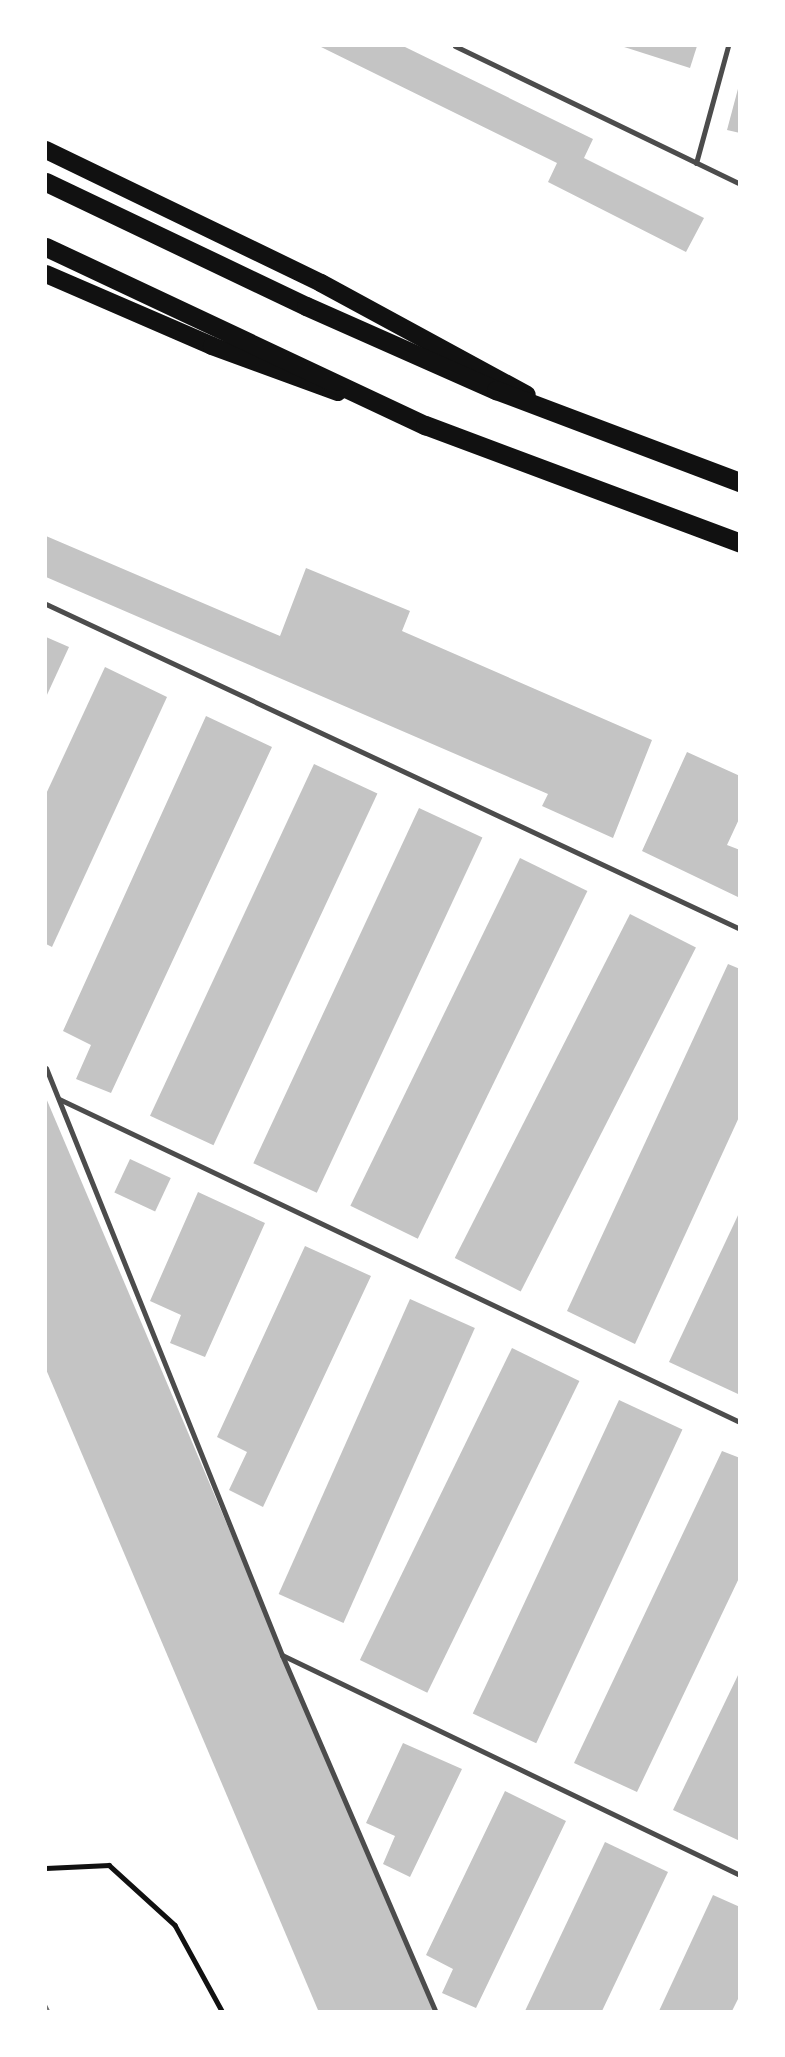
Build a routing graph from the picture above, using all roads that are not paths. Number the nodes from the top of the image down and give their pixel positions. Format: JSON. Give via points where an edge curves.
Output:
{"nodes":[{"id":1,"x":455,"y":46,"type":"edge"},
{"id":2,"x":729,"y":46,"type":"edge"},
{"id":3,"x":46,"y":150,"type":"edge"},
{"id":4,"x":696,"y":163,"type":"junction"},
{"id":5,"x":46,"y":182,"type":"edge"},
{"id":6,"x":740,"y":184,"type":"edge"},
{"id":7,"x":46,"y":247,"type":"edge"},
{"id":8,"x":46,"y":275,"type":"edge"},
{"id":9,"x":573,"y":420,"type":"junction"},
{"id":10,"x":425,"y":425,"type":"junction"},
{"id":11,"x":740,"y":482,"type":"edge"},
{"id":12,"x":740,"y":543,"type":"edge"},
{"id":13,"x":46,"y":604,"type":"edge"},
{"id":14,"x":740,"y":929,"type":"edge"},
{"id":15,"x":46,"y":1068,"type":"edge"},
{"id":16,"x":58,"y":1099,"type":"junction"},
{"id":17,"x":740,"y":1422,"type":"edge"},
{"id":18,"x":282,"y":1655,"type":"junction"},
{"id":19,"x":740,"y":1875,"type":"edge"},
{"id":20,"x":435,"y":2011,"type":"edge"}],
"edges":[{"from":1,"to":4,"type":"lane"},
{"from":2,"to":4,"type":"lane"},
{"from":3,"to":9,"type":"main road","via":[[321,282]]},
{"from":4,"to":6,"type":"lane"},
{"from":5,"to":9,"type":"highway","via":[[306,306]]},
{"from":7,"to":10,"type":"highway"},
{"from":8,"to":10,"type":"main road","via":[[212,346]]},
{"from":9,"to":11,"type":"highway"},
{"from":10,"to":12,"type":"highway"},
{"from":13,"to":14,"type":"lane"},
{"from":15,"to":16,"type":"lane"},
{"from":16,"to":17,"type":"lane"},
{"from":16,"to":18,"type":"lane"},
{"from":18,"to":19,"type":"lane"},
{"from":18,"to":20,"type":"lane"}]}
